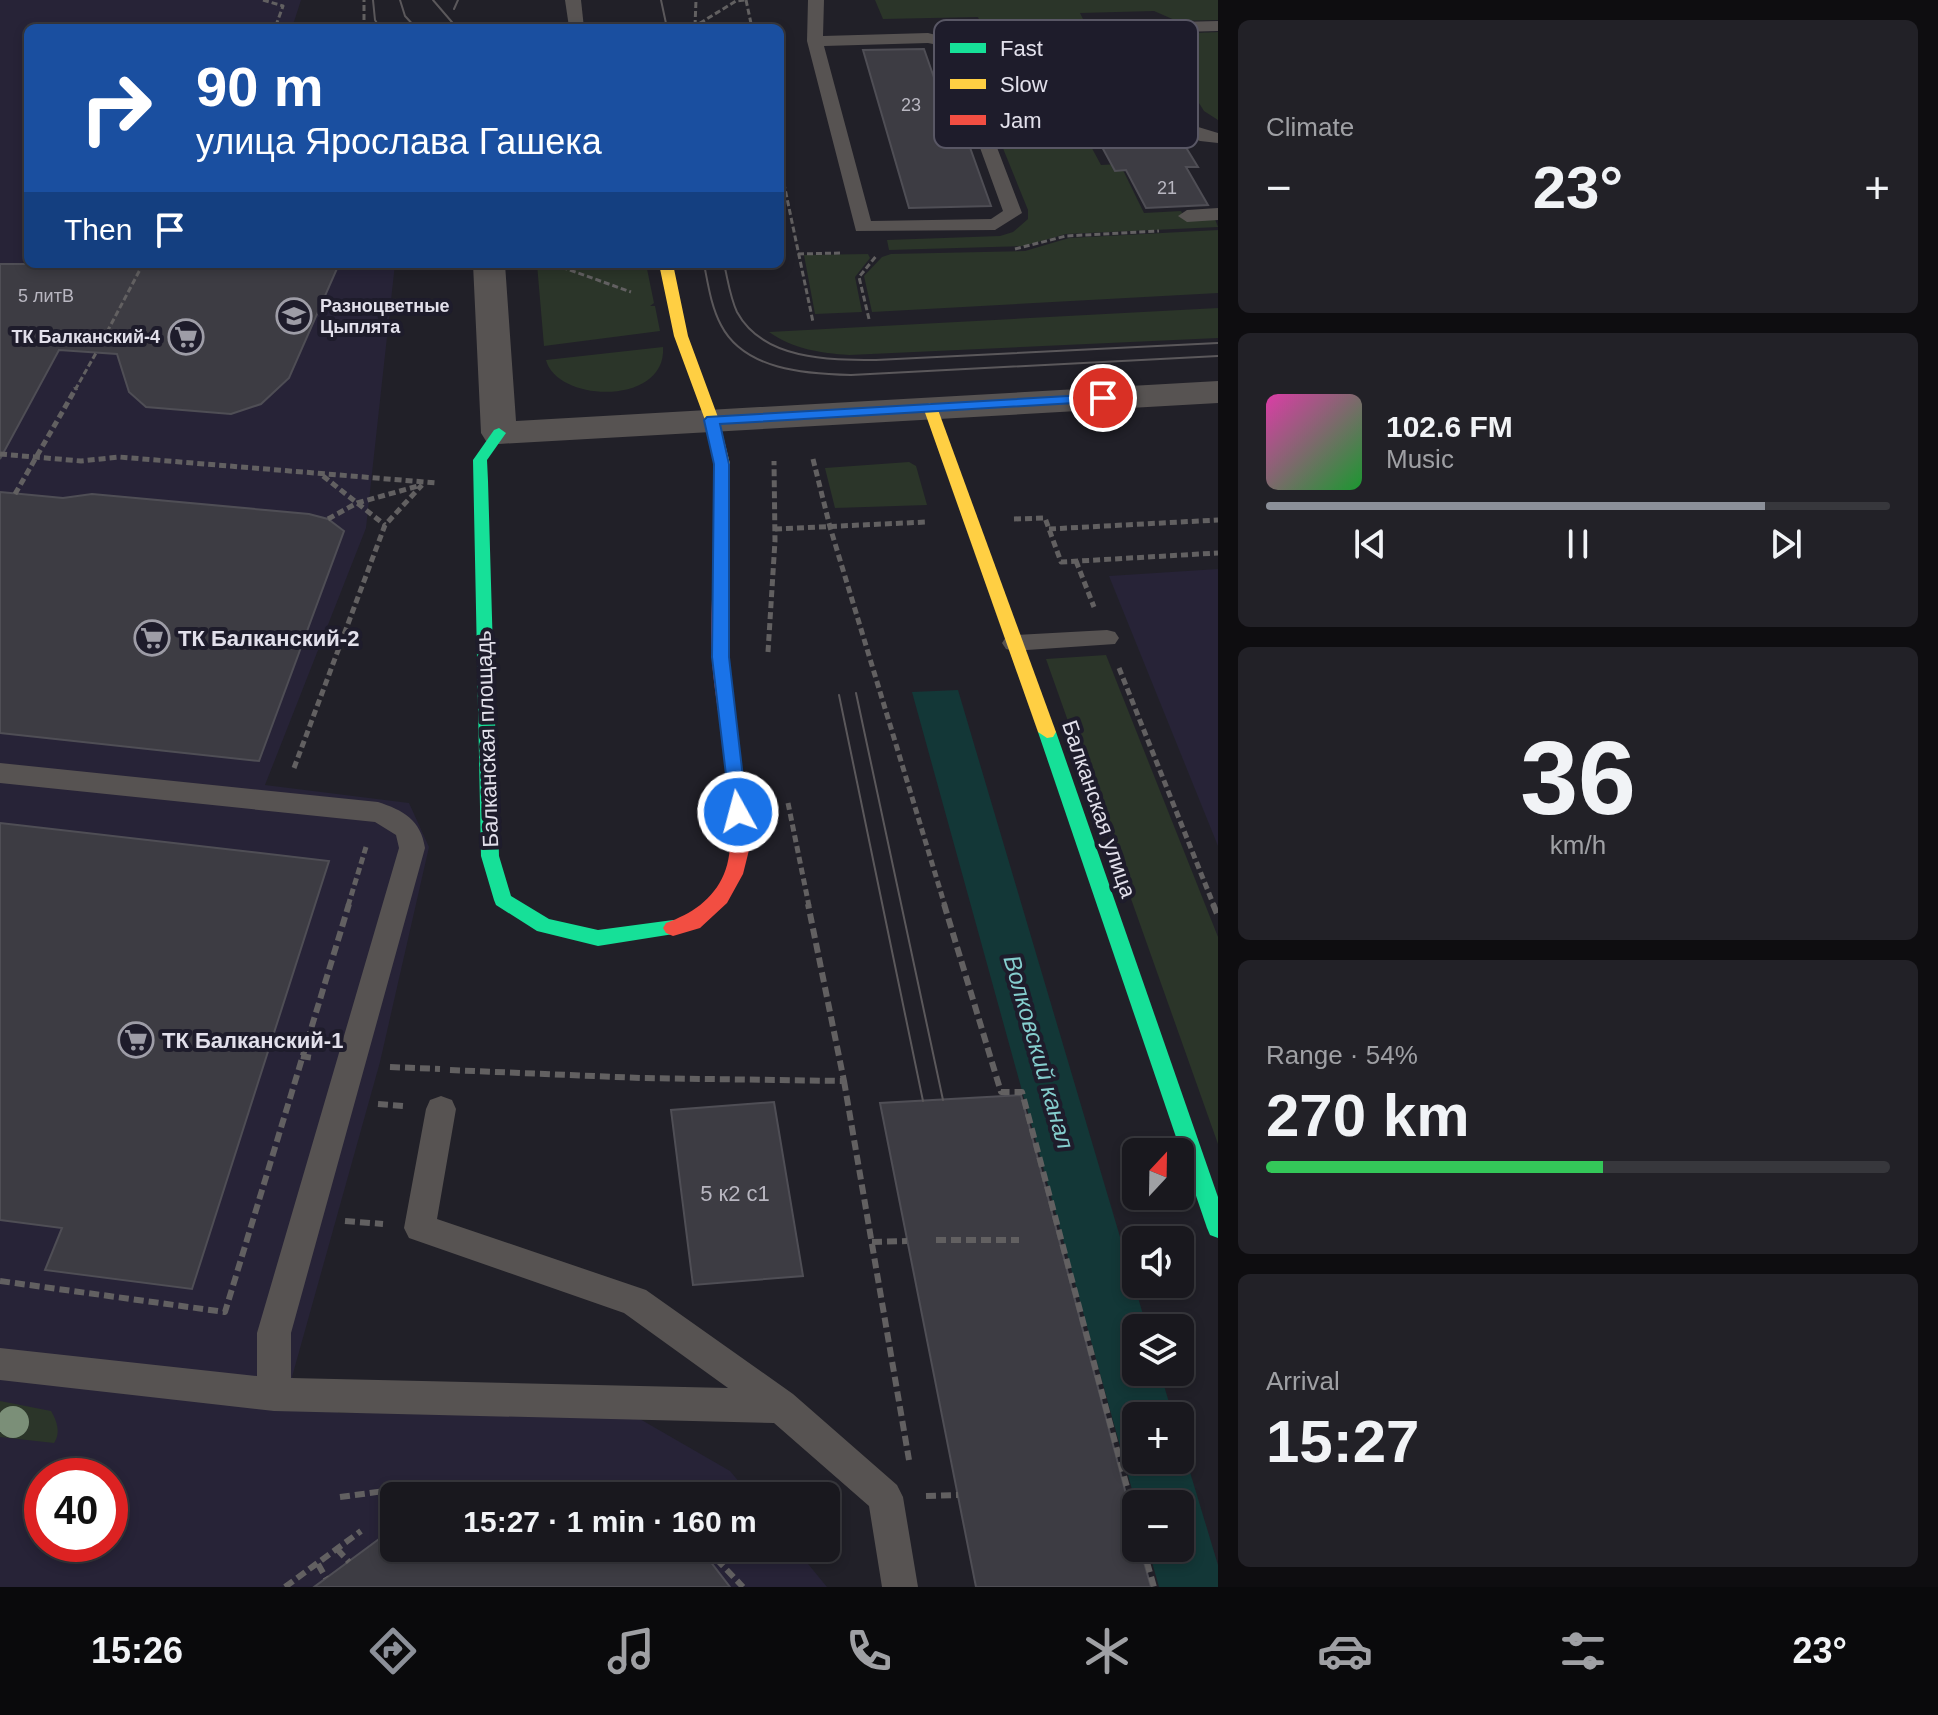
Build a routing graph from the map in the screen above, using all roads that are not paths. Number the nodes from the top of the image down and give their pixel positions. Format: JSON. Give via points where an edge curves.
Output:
{"nodes":[{"id":1,"x":573,"y":0,"type":"edge"},
{"id":2,"x":816,"y":0,"type":"edge"},
{"id":3,"x":577,"y":24,"type":"edge"},
{"id":4,"x":1198,"y":26,"type":"edge"},
{"id":5,"x":1218,"y":26,"type":"edge"},
{"id":6,"x":934,"y":39,"type":"edge"},
{"id":7,"x":815,"y":41,"type":"junction"},
{"id":8,"x":1212,"y":138,"type":"edge"},
{"id":9,"x":989,"y":148,"type":"edge"},
{"id":10,"x":1218,"y":159,"type":"edge"},
{"id":11,"x":1218,"y":214,"type":"edge"},
{"id":12,"x":1187,"y":216,"type":"dead end"},
{"id":13,"x":489,"y":268,"type":"edge"},
{"id":14,"x":667,"y":268,"type":"edge"},
{"id":15,"x":1218,"y":392,"type":"edge"},
{"id":16,"x":930,"y":407,"type":"junction"},
{"id":17,"x":712,"y":420,"type":"junction"},
{"id":18,"x":490,"y":447,"type":"junction"},
{"id":19,"x":1107,"y":638,"type":"road end"},
{"id":20,"x":1014,"y":643,"type":"junction"},
{"id":21,"x":0,"y":773,"type":"edge"},
{"id":22,"x":441,"y":1109,"type":"road end"},
{"id":23,"x":1218,"y":1228,"type":"edge"},
{"id":24,"x":0,"y":1364,"type":"edge"},
{"id":25,"x":274,"y":1394,"type":"junction"},
{"id":26,"x":781,"y":1406,"type":"junction"},
{"id":27,"x":900,"y":1587,"type":"edge"}],
"edges":[{"from":1,"to":3,"type":"lane"},
{"from":2,"to":7,"type":"lane"},
{"from":4,"to":5,"type":"lane"},
{"from":6,"to":7,"type":"lane"},
{"from":7,"to":9,"type":"lane","via":[[863,227],[995,224],[1013,213]]},
{"from":8,"to":10,"type":"lane"},
{"from":11,"to":12,"type":"lane"},
{"from":13,"to":18,"type":"street","name":"Балканская площадь"},
{"from":14,"to":17,"type":"street","name":"Балканская площадь","via":[[681,336]]},
{"from":15,"to":16,"type":"street"},
{"from":16,"to":17,"type":"street"},
{"from":16,"to":20,"type":"street","name":"Балканская улица"},
{"from":17,"to":18,"type":"street"},
{"from":17,"to":18,"type":"street","name":"Балканская площадь","via":[[722,464],[720,657],[742,842],[734,874],[720,898],[693,923],[654,933],[598,938],[544,926],[503,900],[490,856]]},
{"from":19,"to":20,"type":"lane"},
{"from":20,"to":23,"type":"street","name":"Балканская улица"},
{"from":21,"to":25,"type":"lane","via":[[378,812],[406,826],[411,835],[412,848],[274,1333]]},
{"from":22,"to":26,"type":"lane","via":[[420,1228],[634,1301]]},
{"from":24,"to":25,"type":"lane"},
{"from":25,"to":26,"type":"lane"},
{"from":26,"to":27,"type":"lane","via":[[885,1497]]}]}
